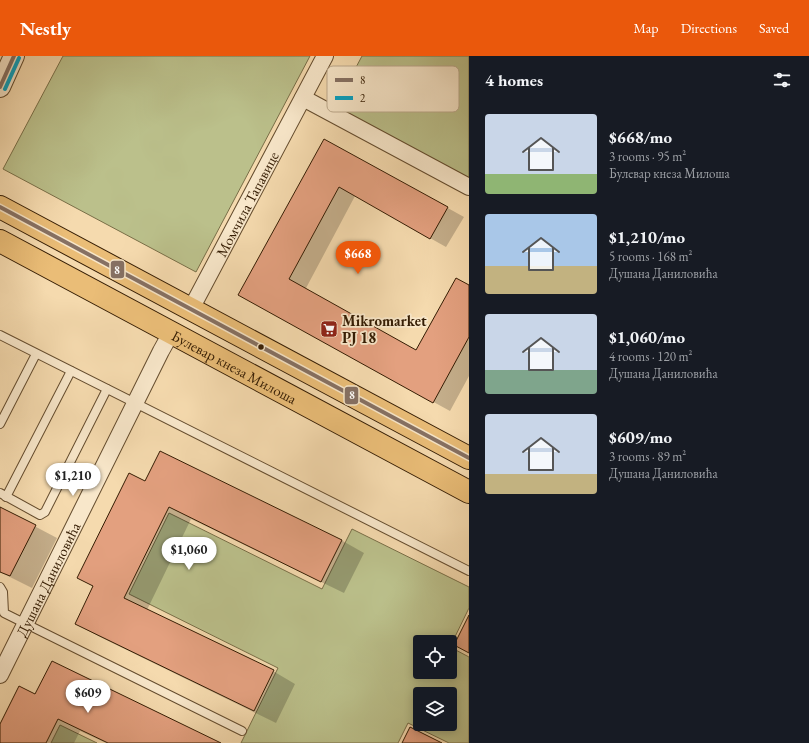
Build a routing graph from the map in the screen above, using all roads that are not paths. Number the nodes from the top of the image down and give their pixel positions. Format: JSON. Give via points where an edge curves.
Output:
{"nodes":[{"id":1,"x":14,"y":56,"type":"edge"},
{"id":2,"x":325,"y":56,"type":"edge"},
{"id":3,"x":0,"y":87,"type":"edge"},
{"id":4,"x":303,"y":98,"type":"junction"},
{"id":5,"x":327,"y":111,"type":"edge"},
{"id":6,"x":329,"y":112,"type":"edge"},
{"id":7,"x":469,"y":187,"type":"edge"},
{"id":8,"x":0,"y":207,"type":"edge"},
{"id":9,"x":0,"y":241,"type":"edge"},
{"id":10,"x":28,"y":256,"type":"junction"},
{"id":11,"x":0,"y":258,"type":"edge"},
{"id":12,"x":191,"y":309,"type":"junction"},
{"id":13,"x":171,"y":333,"type":"junction"},
{"id":14,"x":0,"y":335,"type":"edge"},
{"id":15,"x":36,"y":354,"type":"junction"},
{"id":16,"x":71,"y":371,"type":"junction"},
{"id":17,"x":107,"y":389,"type":"junction"},
{"id":18,"x":135,"y":404,"type":"junction"},
{"id":19,"x":0,"y":424,"type":"edge"},
{"id":20,"x":469,"y":458,"type":"edge"},
{"id":21,"x":469,"y":492,"type":"edge"},
{"id":22,"x":3,"y":495,"type":"edge"},
{"id":23,"x":469,"y":571,"type":"edge"},
{"id":24,"x":0,"y":587,"type":"edge"},
{"id":25,"x":2,"y":615,"type":"edge"},
{"id":26,"x":26,"y":624,"type":"junction"},
{"id":27,"x":0,"y":675,"type":"edge"},
{"id":28,"x":242,"y":731,"type":"dead end"}],
"edges":[{"from":1,"to":3,"type":"street"},
{"from":2,"to":4,"type":"street","name":"Момчила Тапавице"},
{"from":4,"to":5,"type":"street"},
{"from":4,"to":12,"type":"street","name":"Момчила Тапавице"},
{"from":6,"to":7,"type":"street"},
{"from":8,"to":12,"type":"main road","name":"Булевар кнеза Милоша"},
{"from":9,"to":10,"type":"main road","name":"Булевар кнеза Милоша"},
{"from":10,"to":11,"type":"main road"},
{"from":10,"to":13,"type":"main road","name":"Булевар кнеза Милоша"},
{"from":12,"to":20,"type":"main road","name":"Булевар кнеза Милоша"},
{"from":13,"to":18,"type":"street","name":"Душана Даниловића"},
{"from":13,"to":21,"type":"main road","name":"Булевар кнеза Милоша"},
{"from":14,"to":15,"type":"lane"},
{"from":15,"to":16,"type":"lane"},
{"from":15,"to":19,"type":"lane"},
{"from":16,"to":17,"type":"lane"},
{"from":16,"to":22,"type":"lane"},
{"from":17,"to":18,"type":"lane"},
{"from":17,"to":22,"type":"lane","via":[[45,512],[40,515]]},
{"from":18,"to":23,"type":"lane"},
{"from":18,"to":26,"type":"street","name":"Душана Даниловића"},
{"from":24,"to":25,"type":"lane","via":[[3,592]]},
{"from":25,"to":26,"type":"lane"},
{"from":26,"to":27,"type":"street","name":"Душана Даниловића"},
{"from":26,"to":28,"type":"lane"}]}
